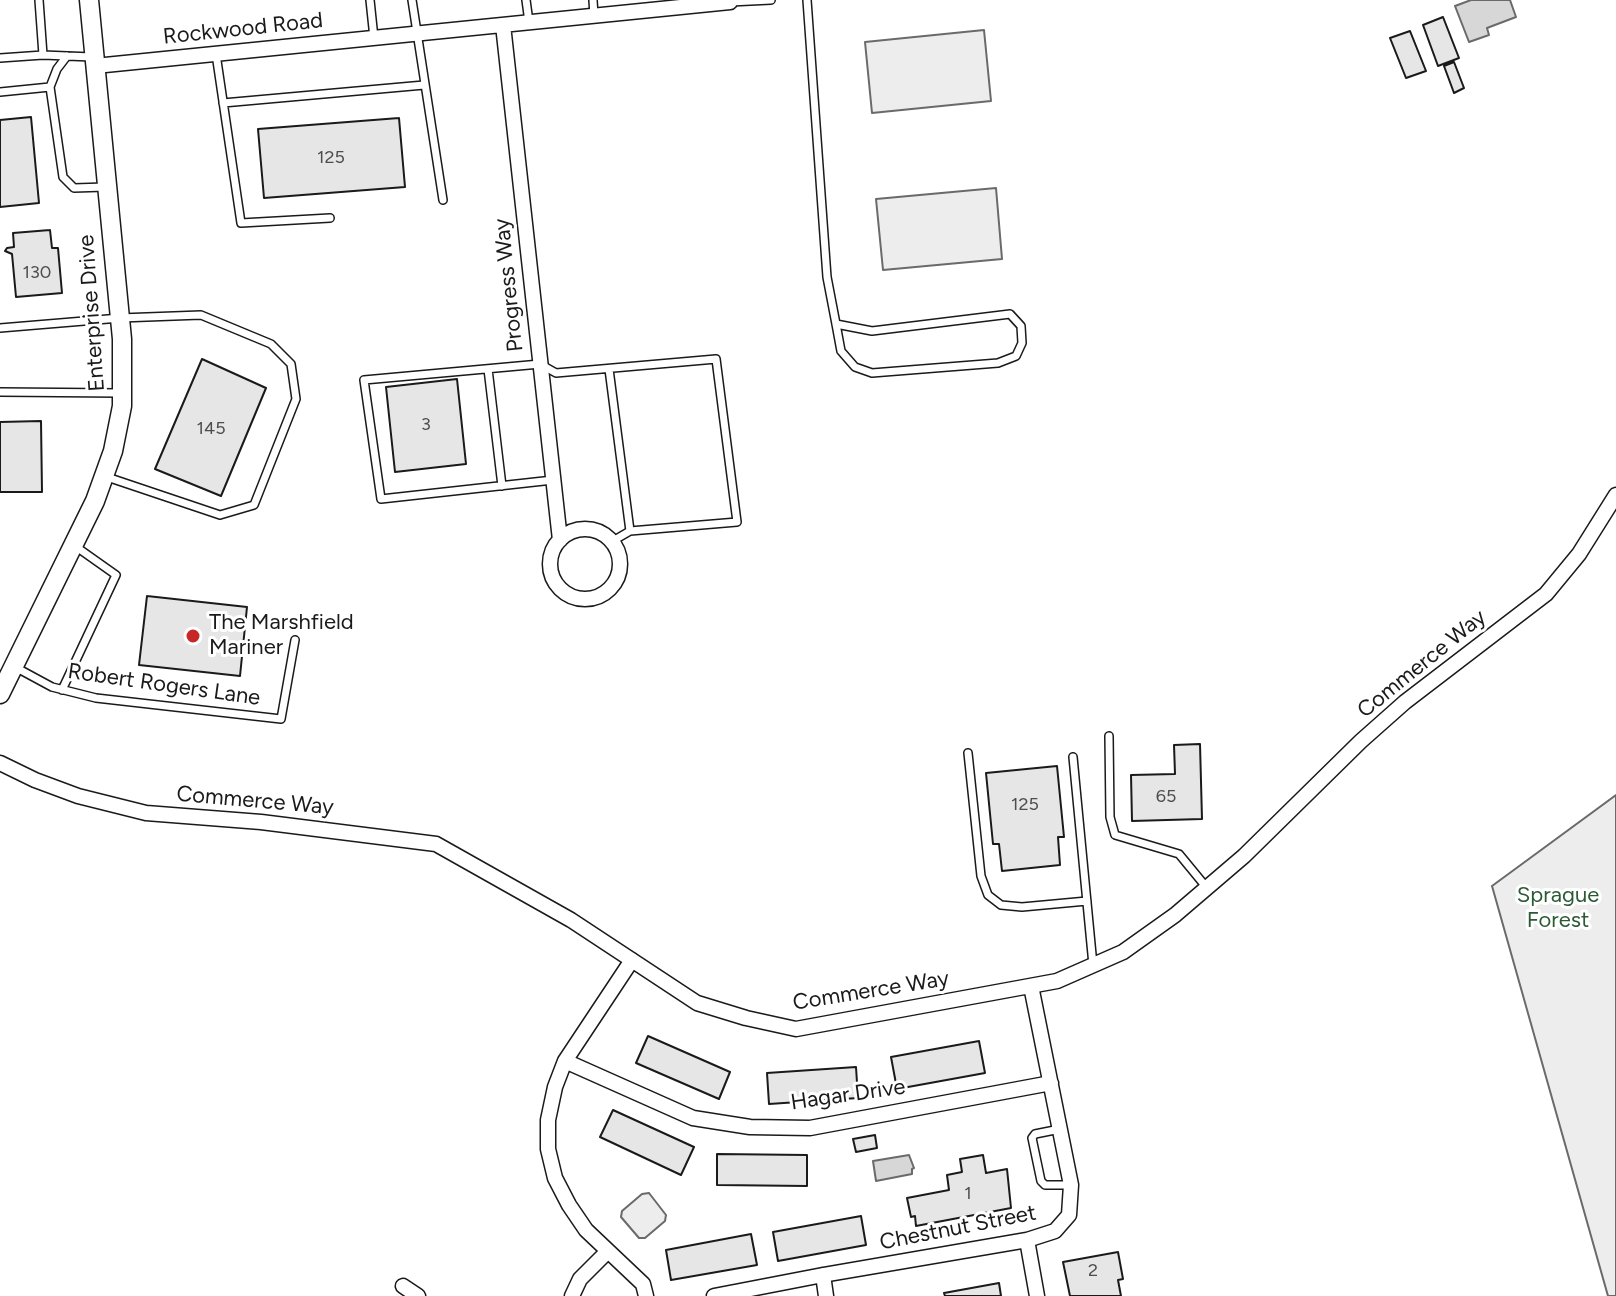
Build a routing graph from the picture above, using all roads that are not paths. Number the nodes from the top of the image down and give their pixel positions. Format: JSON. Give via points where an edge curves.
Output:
{"nodes":[{"id":1,"x":39,"y":0,"type":"edge"},
{"id":2,"x":89,"y":0,"type":"edge"},
{"id":3,"x":370,"y":0,"type":"edge"},
{"id":4,"x":412,"y":0,"type":"edge"},
{"id":5,"x":526,"y":0,"type":"edge"},
{"id":6,"x":593,"y":0,"type":"edge"},
{"id":7,"x":771,"y":0,"type":"edge"},
{"id":8,"x":807,"y":0,"type":"edge"},
{"id":9,"x":722,"y":2,"type":"edge"},
{"id":10,"x":594,"y":16,"type":"junction"},
{"id":11,"x":529,"y":23,"type":"junction"},
{"id":12,"x":503,"y":25,"type":"junction"},
{"id":13,"x":416,"y":34,"type":"junction"},
{"id":14,"x":374,"y":38,"type":"junction"},
{"id":15,"x":216,"y":54,"type":"junction"},
{"id":16,"x":43,"y":55,"type":"junction"},
{"id":17,"x":67,"y":56,"type":"junction"},
{"id":18,"x":0,"y":58,"type":"edge"},
{"id":19,"x":94,"y":61,"type":"junction"},
{"id":20,"x":424,"y":85,"type":"junction"},
{"id":21,"x":50,"y":87,"type":"junction"},
{"id":22,"x":0,"y":92,"type":"edge"},
{"id":23,"x":223,"y":103,"type":"junction"},
{"id":24,"x":106,"y":187,"type":"junction"},
{"id":25,"x":443,"y":200,"type":"dead end"},
{"id":26,"x":330,"y":218,"type":"dead end"},
{"id":27,"x":120,"y":318,"type":"junction"},
{"id":28,"x":836,"y":324,"type":"junction"},
{"id":29,"x":0,"y":328,"type":"edge"},
{"id":30,"x":540,"y":364,"type":"junction"},
{"id":31,"x":488,"y":369,"type":"junction"},
{"id":32,"x":609,"y":369,"type":"junction"},
{"id":33,"x":0,"y":392,"type":"edge"},
{"id":34,"x":123,"y":393,"type":"junction"},
{"id":35,"x":105,"y":476,"type":"junction"},
{"id":36,"x":553,"y":480,"type":"junction"},
{"id":37,"x":502,"y":486,"type":"junction"},
{"id":38,"x":1616,"y":495,"type":"edge"},
{"id":39,"x":630,"y":531,"type":"junction"},
{"id":40,"x":560,"y":540,"type":"junction"},
{"id":41,"x":611,"y":542,"type":"junction"},
{"id":42,"x":74,"y":545,"type":"junction"},
{"id":43,"x":295,"y":640,"type":"dead end"},
{"id":44,"x":13,"y":666,"type":"junction"},
{"id":45,"x":2,"y":687,"type":"edge"},
{"id":46,"x":62,"y":690,"type":"junction"},
{"id":47,"x":1109,"y":736,"type":"dead end"},
{"id":48,"x":968,"y":753,"type":"dead end"},
{"id":49,"x":1073,"y":757,"type":"dead end"},
{"id":50,"x":0,"y":763,"type":"edge"},
{"id":51,"x":1207,"y":888,"type":"junction"},
{"id":52,"x":1087,"y":901,"type":"junction"},
{"id":53,"x":632,"y":960,"type":"junction"},
{"id":54,"x":1093,"y":965,"type":"junction"},
{"id":55,"x":1031,"y":986,"type":"junction"},
{"id":56,"x":565,"y":1061,"type":"junction"},
{"id":57,"x":1051,"y":1083,"type":"junction"},
{"id":58,"x":1060,"y":1129,"type":"junction"},
{"id":59,"x":1071,"y":1185,"type":"junction"},
{"id":60,"x":1027,"y":1240,"type":"junction"},
{"id":61,"x":607,"y":1252,"type":"junction"},
{"id":62,"x":823,"y":1275,"type":"junction"},
{"id":63,"x":403,"y":1286,"type":"dead end"},
{"id":64,"x":418,"y":1296,"type":"edge"},
{"id":65,"x":572,"y":1296,"type":"edge"},
{"id":66,"x":646,"y":1296,"type":"edge"},
{"id":67,"x":714,"y":1296,"type":"edge"},
{"id":68,"x":826,"y":1296,"type":"edge"},
{"id":69,"x":1037,"y":1296,"type":"edge"}],
"edges":[{"from":1,"to":16,"type":"lane"},
{"from":2,"to":19,"type":"street","name":"Enterprise Drive"},
{"from":3,"to":14,"type":"lane"},
{"from":4,"to":13,"type":"lane"},
{"from":5,"to":11,"type":"lane"},
{"from":6,"to":10,"type":"lane"},
{"from":7,"to":9,"type":"lane"},
{"from":8,"to":28,"type":"lane","via":[[827,277]]},
{"from":9,"to":10,"type":"street","name":"Rockwood Road"},
{"from":10,"to":11,"type":"street","name":"Rockwood Road"},
{"from":11,"to":12,"type":"street","name":"Rockwood Road"},
{"from":12,"to":13,"type":"street","name":"Rockwood Road"},
{"from":12,"to":30,"type":"street","name":"Progress Way"},
{"from":13,"to":14,"type":"street","name":"Rockwood Road"},
{"from":13,"to":20,"type":"lane"},
{"from":14,"to":15,"type":"street","name":"Rockwood Road"},
{"from":15,"to":19,"type":"street","name":"Rockwood Road"},
{"from":15,"to":23,"type":"lane"},
{"from":16,"to":17,"type":"lane"},
{"from":16,"to":18,"type":"lane"},
{"from":17,"to":19,"type":"lane"},
{"from":17,"to":21,"type":"lane"},
{"from":19,"to":24,"type":"street","name":"Enterprise Drive"},
{"from":20,"to":23,"type":"lane"},
{"from":20,"to":25,"type":"lane"},
{"from":21,"to":22,"type":"lane"},
{"from":21,"to":24,"type":"lane","via":[[63,177],[74,188]]},
{"from":23,"to":26,"type":"lane","via":[[241,223]]},
{"from":24,"to":27,"type":"street","name":"Enterprise Drive"},
{"from":27,"to":29,"type":"lane"},
{"from":27,"to":34,"type":"street","name":"Enterprise Drive"},
{"from":27,"to":35,"type":"lane","via":[[201,315],[271,344],[291,364],[296,399],[254,505],[220,515]]},
{"from":28,"to":28,"type":"lane","via":[[841,351],[855,367],[872,373],[998,363],[1016,356],[1022,343],[1021,326],[1010,314],[872,331]]},
{"from":30,"to":31,"type":"lane"},
{"from":30,"to":32,"type":"lane","via":[[556,373]]},
{"from":30,"to":36,"type":"street","name":"Progress Way"},
{"from":31,"to":37,"type":"lane"},
{"from":31,"to":37,"type":"lane","via":[[364,380],[381,499]]},
{"from":32,"to":39,"type":"lane"},
{"from":32,"to":39,"type":"lane","via":[[716,359],[737,522]]},
{"from":33,"to":34,"type":"lane"},
{"from":34,"to":35,"type":"street","name":"Enterprise Drive"},
{"from":35,"to":42,"type":"street","name":"Enterprise Drive"},
{"from":36,"to":37,"type":"lane"},
{"from":36,"to":40,"type":"street","name":"Progress Way"},
{"from":38,"to":51,"type":"street","name":"Commerce Way","via":[[1546,594],[1405,702]]},
{"from":39,"to":41,"type":"lane"},
{"from":40,"to":41,"type":"street","via":[[589,529]]},
{"from":40,"to":41,"type":"street","name":"Progress Way","via":[[550,562],[557,585],[589,599],[617,578],[619,557]]},
{"from":42,"to":44,"type":"street","name":"Enterprise Drive"},
{"from":42,"to":46,"type":"lane","via":[[116,575]]},
{"from":43,"to":46,"type":"lane","name":"Robert Rogers Lane","via":[[281,719]]},
{"from":44,"to":45,"type":"street","name":"Enterprise Drive"},
{"from":44,"to":46,"type":"lane","name":"Robert Rogers Lane"},
{"from":47,"to":51,"type":"lane","via":[[1115,835],[1179,854]]},
{"from":48,"to":52,"type":"lane","via":[[981,876],[988,895],[1001,905],[1022,907]]},
{"from":49,"to":52,"type":"lane"},
{"from":50,"to":53,"type":"street","name":"Commerce Way","via":[[78,796],[146,813],[436,844]]},
{"from":51,"to":54,"type":"street","name":"Commerce Way","via":[[1123,952]]},
{"from":52,"to":54,"type":"lane"},
{"from":53,"to":55,"type":"street","name":"Commerce Way","via":[[697,1003],[796,1029]]},
{"from":53,"to":56,"type":"street"},
{"from":54,"to":55,"type":"street","name":"Commerce Way"},
{"from":55,"to":57,"type":"street","name":"Chestnut Street"},
{"from":56,"to":57,"type":"street","name":"Hagar Drive","via":[[693,1118],[750,1127],[810,1128]]},
{"from":56,"to":61,"type":"street","via":[[548,1120],[548,1149],[569,1205]]},
{"from":57,"to":58,"type":"street","name":"Chestnut Street"},
{"from":58,"to":59,"type":"street","name":"Chestnut Street"},
{"from":58,"to":59,"type":"lane","via":[[1032,1138],[1041,1181]]},
{"from":59,"to":60,"type":"street","name":"Chestnut Street","via":[[1069,1215],[1055,1231]]},
{"from":60,"to":62,"type":"street","name":"Chestnut Street"},
{"from":60,"to":69,"type":"street"},
{"from":61,"to":65,"type":"street","via":[[580,1279]]},
{"from":61,"to":66,"type":"street","via":[[643,1284]]},
{"from":62,"to":67,"type":"street","name":"Chestnut Street"},
{"from":62,"to":68,"type":"street"},
{"from":63,"to":64,"type":"street"}]}
